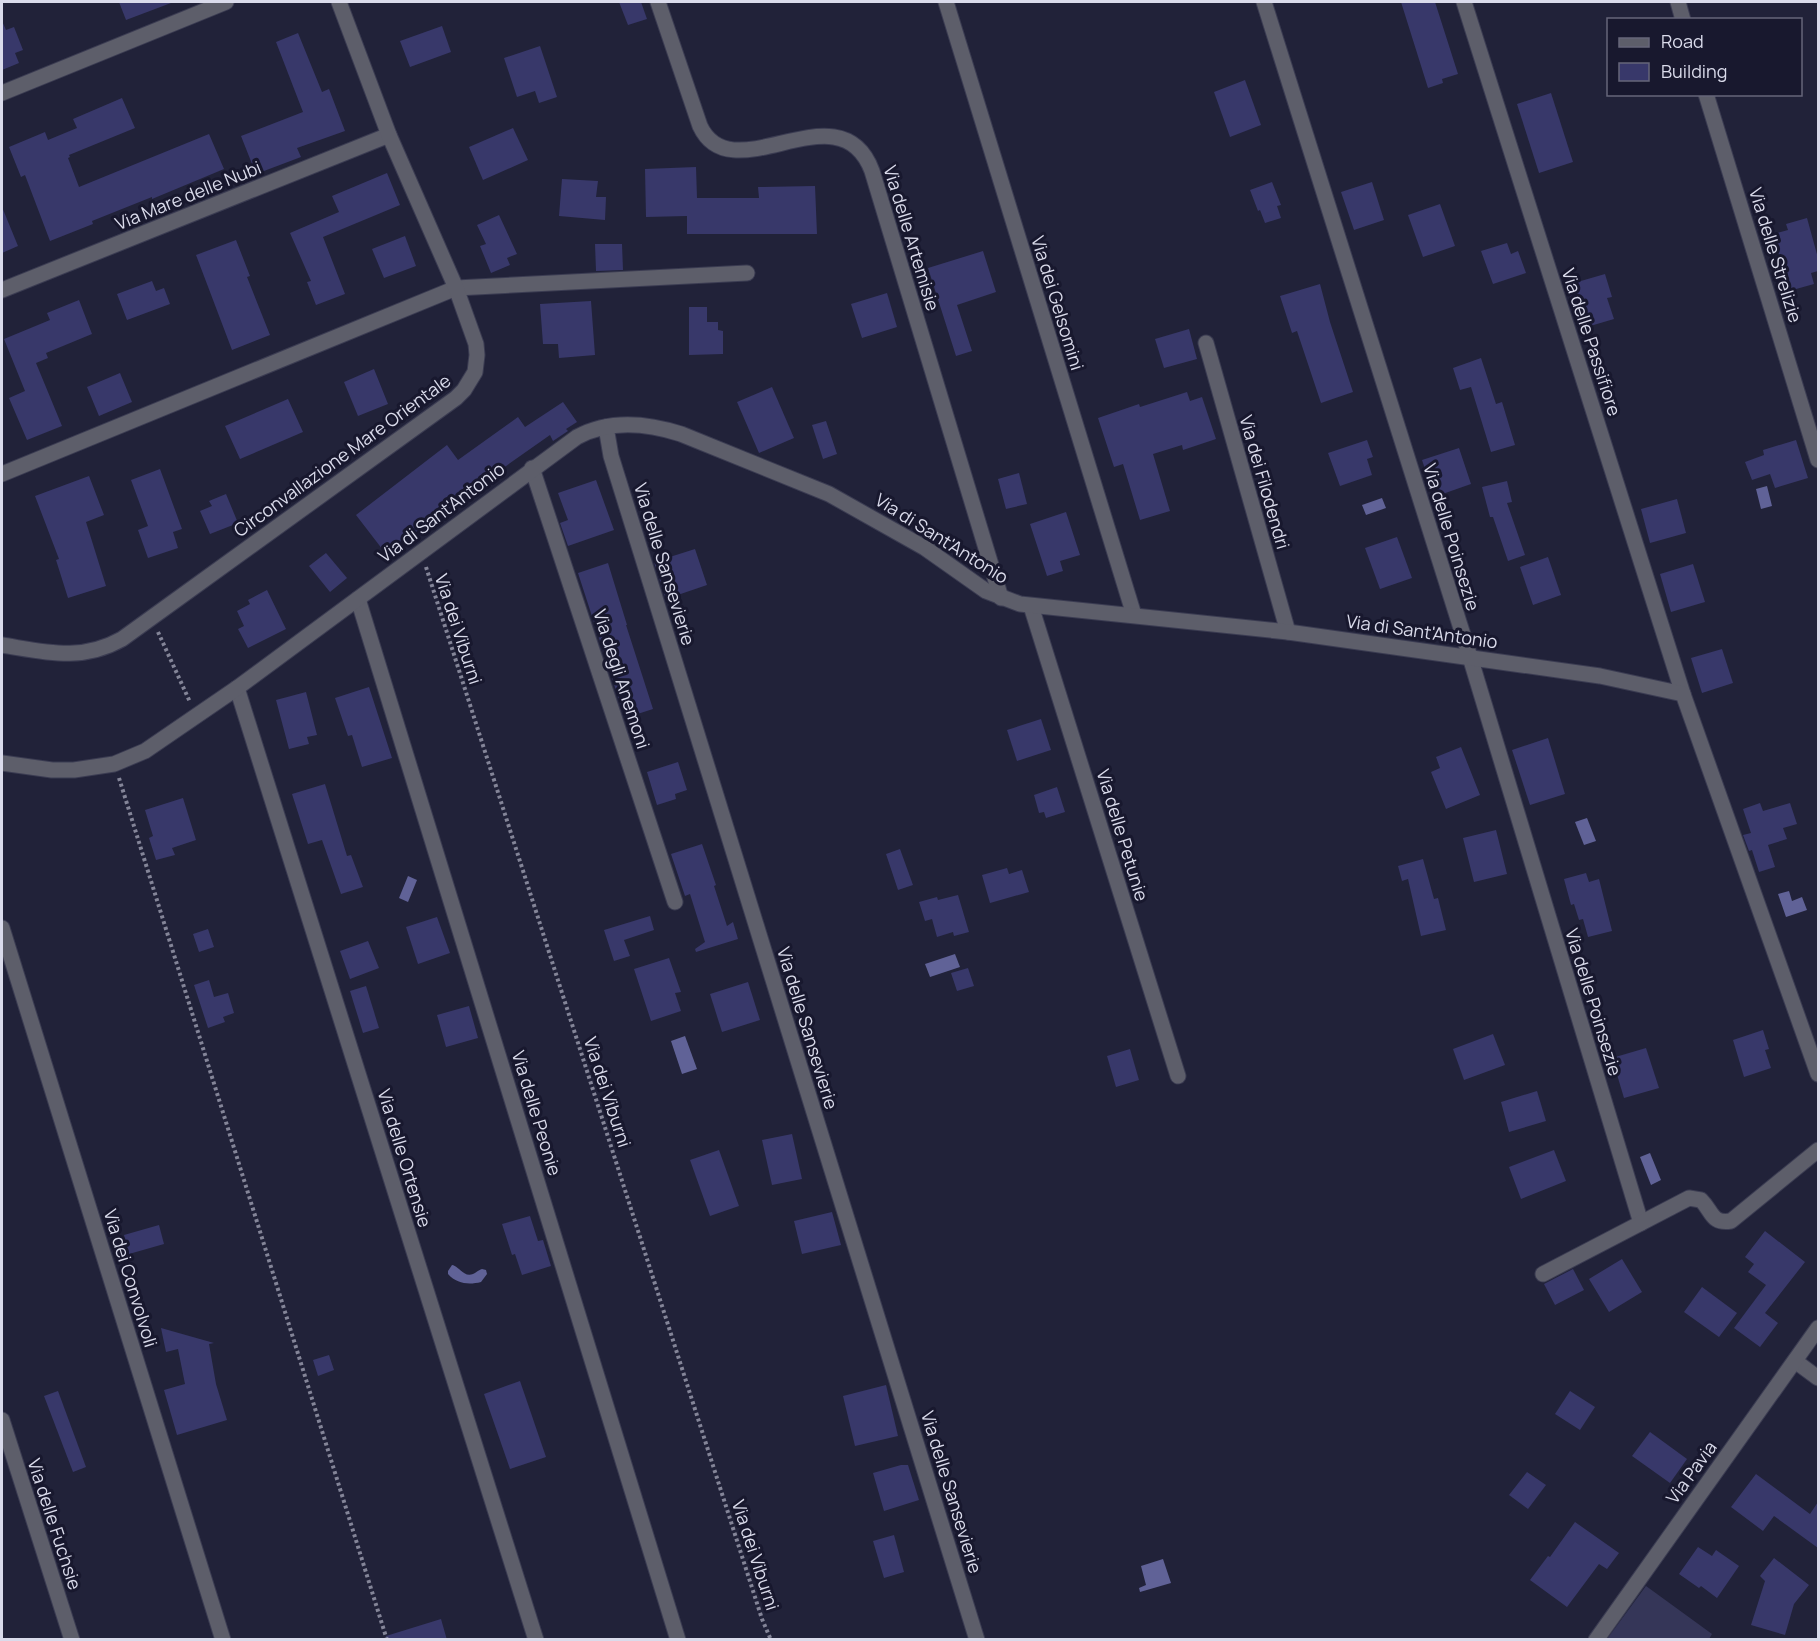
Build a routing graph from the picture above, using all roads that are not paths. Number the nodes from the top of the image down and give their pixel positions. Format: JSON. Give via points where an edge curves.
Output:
{"nodes":[{"id":1,"x":226,"y":2,"type":"edge"},
{"id":2,"x":339,"y":2,"type":"edge"},
{"id":3,"x":658,"y":2,"type":"edge"},
{"id":4,"x":946,"y":2,"type":"edge"},
{"id":5,"x":1264,"y":2,"type":"edge"},
{"id":6,"x":1464,"y":2,"type":"edge"},
{"id":7,"x":1678,"y":2,"type":"edge"},
{"id":8,"x":1682,"y":18,"type":"edge"},
{"id":9,"x":2,"y":93,"type":"edge"},
{"id":10,"x":1707,"y":96,"type":"edge"},
{"id":11,"x":389,"y":135,"type":"junction"},
{"id":12,"x":747,"y":273,"type":"dead end"},
{"id":13,"x":456,"y":288,"type":"junction"},
{"id":14,"x":2,"y":290,"type":"edge"},
{"id":15,"x":1206,"y":343,"type":"dead end"},
{"id":16,"x":606,"y":427,"type":"junction"},
{"id":17,"x":1818,"y":460,"type":"edge"},
{"id":18,"x":532,"y":468,"type":"junction"},
{"id":19,"x":2,"y":474,"type":"edge"},
{"id":20,"x":1001,"y":598,"type":"junction"},
{"id":21,"x":357,"y":599,"type":"junction"},
{"id":22,"x":1031,"y":606,"type":"junction"},
{"id":23,"x":1134,"y":615,"type":"junction"},
{"id":24,"x":1288,"y":632,"type":"junction"},
{"id":25,"x":2,"y":645,"type":"edge"},
{"id":26,"x":1470,"y":657,"type":"junction"},
{"id":27,"x":237,"y":688,"type":"junction"},
{"id":28,"x":1683,"y":694,"type":"junction"},
{"id":29,"x":2,"y":762,"type":"edge"},
{"id":30,"x":675,"y":902,"type":"dead end"},
{"id":31,"x":2,"y":928,"type":"edge"},
{"id":32,"x":1818,"y":1074,"type":"edge"},
{"id":33,"x":1178,"y":1076,"type":"dead end"},
{"id":34,"x":1818,"y":1150,"type":"edge"},
{"id":35,"x":1641,"y":1222,"type":"junction"},
{"id":36,"x":1543,"y":1274,"type":"dead end"},
{"id":37,"x":1818,"y":1328,"type":"edge"},
{"id":38,"x":1795,"y":1361,"type":"junction"},
{"id":39,"x":1818,"y":1378,"type":"edge"},
{"id":40,"x":2,"y":1420,"type":"edge"},
{"id":41,"x":72,"y":1640,"type":"edge"},
{"id":42,"x":223,"y":1640,"type":"edge"},
{"id":43,"x":536,"y":1640,"type":"edge"},
{"id":44,"x":678,"y":1640,"type":"edge"},
{"id":45,"x":977,"y":1640,"type":"edge"},
{"id":46,"x":1596,"y":1640,"type":"edge"}],
"edges":[{"from":1,"to":9,"type":"street"},
{"from":2,"to":11,"type":"street","name":"Circonvallazione Mare Orientale"},
{"from":3,"to":20,"type":"street","name":"Via delle Artemisie","via":[[700,126],[712,142],[726,148],[759,150],[822,135],[850,143],[867,159]]},
{"from":4,"to":23,"type":"street","name":"Via dei Gelsomini"},
{"from":5,"to":26,"type":"street","name":"Via delle Poinsezie"},
{"from":6,"to":28,"type":"street","name":"Via delle Passifiore"},
{"from":7,"to":8,"type":"street"},
{"from":10,"to":17,"type":"street","name":"Via delle Strelizie"},
{"from":11,"to":13,"type":"street","name":"Circonvallazione Mare Orientale"},
{"from":11,"to":14,"type":"street","name":"Via Mare delle Nubi"},
{"from":12,"to":13,"type":"street"},
{"from":13,"to":19,"type":"street"},
{"from":13,"to":25,"type":"street","name":"Circonvallazione Mare Orientale","via":[[477,350],[475,372],[456,398],[116,642],[98,650],[56,654]]},
{"from":15,"to":24,"type":"street","name":"Via dei Filodendri"},
{"from":16,"to":18,"type":"street","name":"Via di Sant'Antonio","via":[[577,437]]},
{"from":16,"to":20,"type":"street","name":"Via di Sant'Antonio","via":[[636,425],[672,431],[813,486],[906,537]]},
{"from":16,"to":45,"type":"street","name":"Via delle Sansevierie","via":[[611,456],[651,587]]},
{"from":18,"to":21,"type":"street","name":"Via di Sant'Antonio"},
{"from":18,"to":30,"type":"street","name":"Via degli Anemoni"},
{"from":20,"to":22,"type":"street","name":"Via di Sant'Antonio"},
{"from":21,"to":27,"type":"street","name":"Via di Sant'Antonio"},
{"from":21,"to":44,"type":"street","name":"Via delle Peonie"},
{"from":22,"to":23,"type":"street","name":"Via di Sant'Antonio"},
{"from":22,"to":33,"type":"street","name":"Via delle Petunie"},
{"from":23,"to":24,"type":"street","name":"Via di Sant'Antonio"},
{"from":24,"to":26,"type":"street","name":"Via di Sant'Antonio"},
{"from":26,"to":28,"type":"street","name":"Via di Sant'Antonio","via":[[1600,676]]},
{"from":26,"to":35,"type":"street","name":"Via delle Poinsezie"},
{"from":27,"to":29,"type":"street","name":"Via di Sant'Antonio","via":[[145,751],[114,764],[64,770]]},
{"from":27,"to":43,"type":"street","name":"Via delle Ortensie"},
{"from":28,"to":32,"type":"street"},
{"from":31,"to":42,"type":"street","name":"Via dei Convolvoli"},
{"from":34,"to":35,"type":"street","via":[[1731,1221],[1716,1220],[1705,1203],[1694,1198]]},
{"from":35,"to":36,"type":"street"},
{"from":37,"to":38,"type":"street","name":"Via Pavia"},
{"from":38,"to":39,"type":"street"},
{"from":38,"to":46,"type":"street","name":"Via Pavia"},
{"from":40,"to":41,"type":"street","name":"Via delle Fuchsie"}]}
